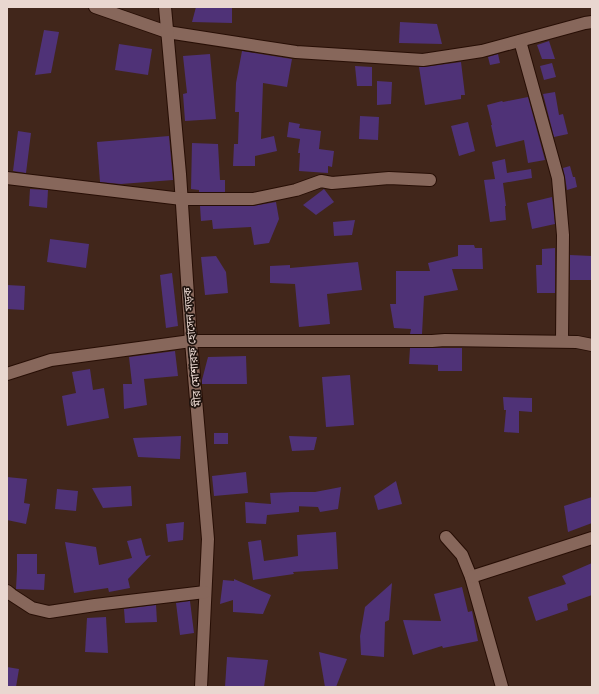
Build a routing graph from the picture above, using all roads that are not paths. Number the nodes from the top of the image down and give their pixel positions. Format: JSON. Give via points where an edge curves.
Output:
{"nodes":[{"id":1,"x":95,"y":7,"type":"edge"},
{"id":2,"x":165,"y":7,"type":"edge"},
{"id":3,"x":592,"y":22,"type":"edge"},
{"id":4,"x":167,"y":32,"type":"junction"},
{"id":5,"x":520,"y":40,"type":"junction"},
{"id":6,"x":7,"y":178,"type":"edge"},
{"id":7,"x":430,"y":180,"type":"dead end"},
{"id":8,"x":182,"y":199,"type":"junction"},
{"id":9,"x":191,"y":341,"type":"junction"},
{"id":10,"x":562,"y":342,"type":"junction"},
{"id":11,"x":592,"y":345,"type":"edge"},
{"id":12,"x":7,"y":374,"type":"edge"},
{"id":13,"x":446,"y":537,"type":"dead end"},
{"id":14,"x":592,"y":538,"type":"edge"},
{"id":15,"x":471,"y":577,"type":"junction"},
{"id":16,"x":7,"y":591,"type":"edge"},
{"id":17,"x":205,"y":592,"type":"junction"},
{"id":18,"x":201,"y":687,"type":"edge"},
{"id":19,"x":502,"y":687,"type":"edge"}],
"edges":[{"from":1,"to":4,"type":"street"},
{"from":2,"to":4,"type":"street","name":"মীর মোশারফ হোসেন সড়ক"},
{"from":3,"to":5,"type":"street"},
{"from":4,"to":5,"type":"street","via":[[296,52],[423,60],[482,51]]},
{"from":4,"to":8,"type":"street","name":"মীর মোশারফ হোসেন সড়ক"},
{"from":5,"to":10,"type":"street","via":[[558,178],[563,236]]},
{"from":6,"to":8,"type":"street"},
{"from":7,"to":8,"type":"street","via":[[389,178],[332,183],[322,181],[296,190],[252,199]]},
{"from":8,"to":9,"type":"street","name":"মীর মোশারফ হোসেন সড়ক"},
{"from":9,"to":10,"type":"street"},
{"from":9,"to":12,"type":"street","via":[[50,360]]},
{"from":9,"to":17,"type":"street","name":"মীর মোশারফ হোসেন সড়ক","via":[[208,539]]},
{"from":10,"to":11,"type":"street"},
{"from":13,"to":15,"type":"street","via":[[462,555]]},
{"from":14,"to":15,"type":"street"},
{"from":15,"to":19,"type":"street"},
{"from":16,"to":17,"type":"street","via":[[32,608],[49,612]]},
{"from":17,"to":18,"type":"street","name":"মীর মোশারফ হোসেন সড়ক"}]}
